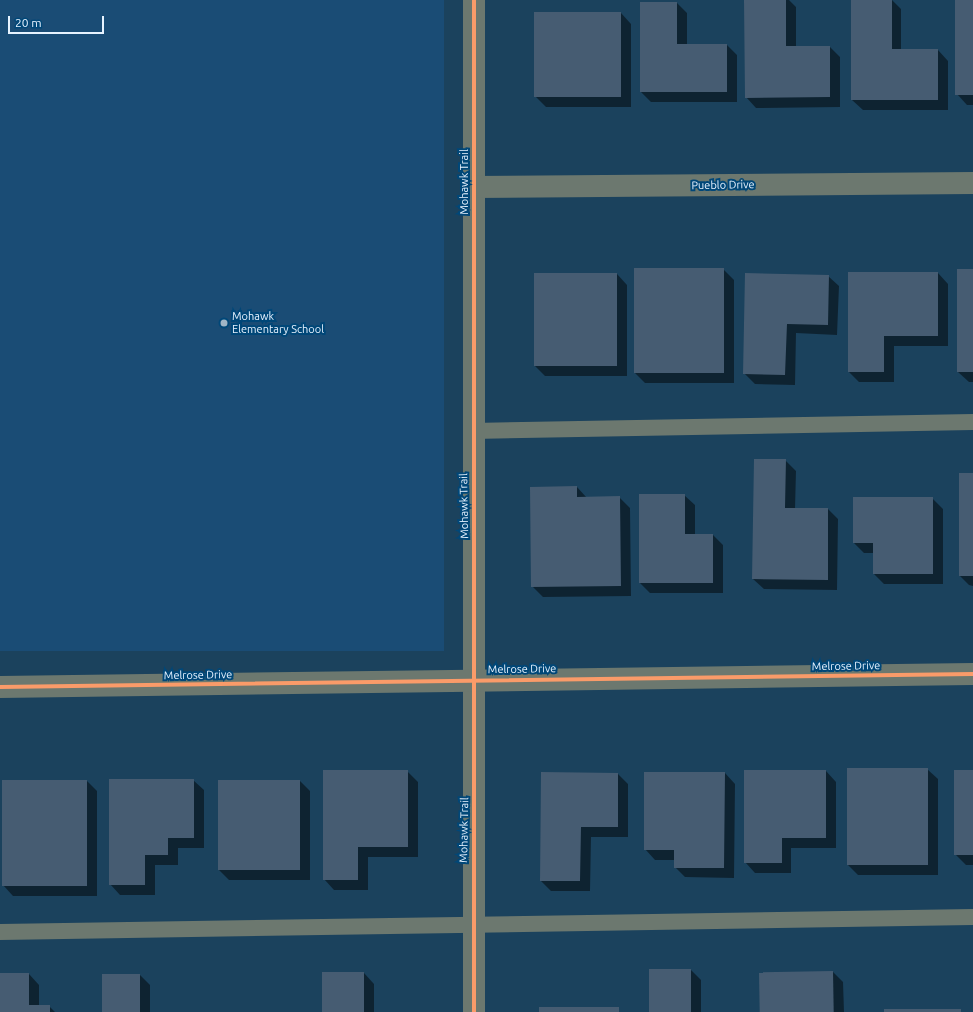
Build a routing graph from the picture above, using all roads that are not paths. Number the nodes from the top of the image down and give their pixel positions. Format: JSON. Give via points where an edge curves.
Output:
{"nodes":[{"id":1,"x":474,"y":0,"type":"edge"},
{"id":2,"x":973,"y":183,"type":"edge"},
{"id":3,"x":473,"y":187,"type":"junction"},
{"id":4,"x":973,"y":422,"type":"edge"},
{"id":5,"x":472,"y":431,"type":"junction"},
{"id":6,"x":973,"y":674,"type":"edge"},
{"id":7,"x":474,"y":679,"type":"junction"},
{"id":8,"x":0,"y":687,"type":"edge"},
{"id":9,"x":973,"y":917,"type":"edge"},
{"id":10,"x":472,"y":925,"type":"junction"},
{"id":11,"x":0,"y":932,"type":"edge"},
{"id":12,"x":474,"y":1012,"type":"edge"}],
"edges":[{"from":1,"to":3,"type":"street","name":"Mohawk Trail"},
{"from":2,"to":3,"type":"street","name":"Pueblo Drive"},
{"from":3,"to":5,"type":"street","name":"Mohawk Trail"},
{"from":4,"to":5,"type":"lane"},
{"from":5,"to":7,"type":"street","name":"Mohawk Trail"},
{"from":6,"to":7,"type":"street","name":"Melrose Drive"},
{"from":7,"to":8,"type":"street","name":"Melrose Drive"},
{"from":7,"to":10,"type":"street","name":"Mohawk Trail"},
{"from":9,"to":10,"type":"lane"},
{"from":10,"to":11,"type":"lane"},
{"from":10,"to":12,"type":"street","name":"Mohawk Trail"}]}
